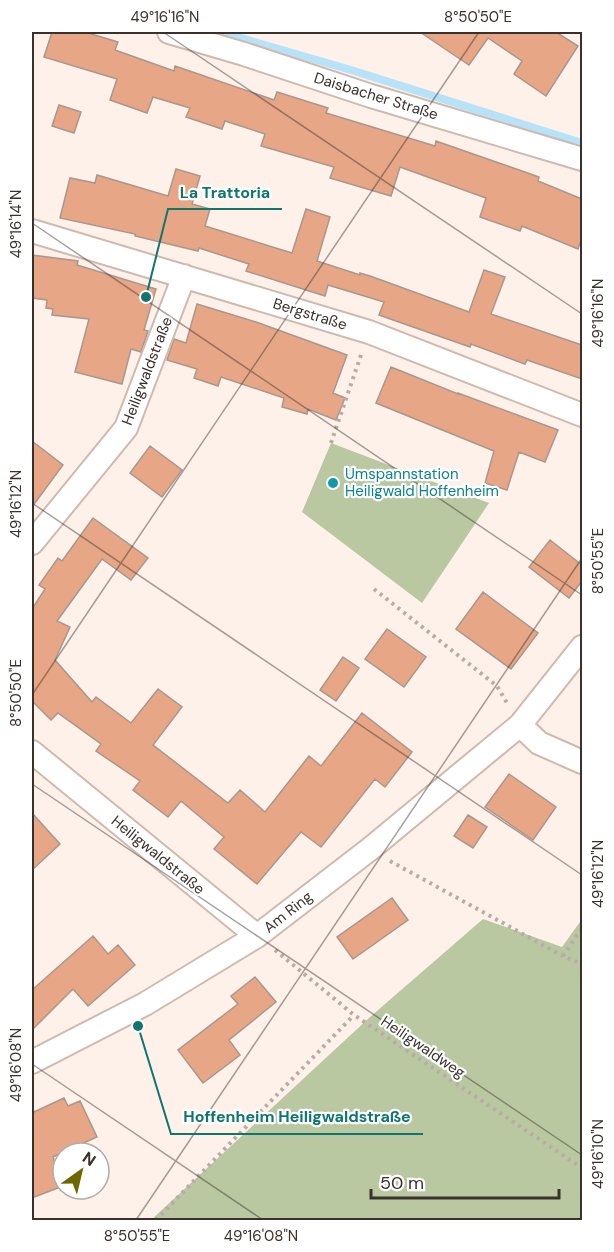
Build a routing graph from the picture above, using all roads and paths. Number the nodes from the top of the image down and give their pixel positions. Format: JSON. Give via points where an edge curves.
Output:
{"nodes":[{"id":1,"x":169,"y":32,"type":"edge"},
{"id":2,"x":582,"y":159,"type":"edge"},
{"id":3,"x":32,"y":231,"type":"edge"},
{"id":4,"x":184,"y":276,"type":"junction"},
{"id":5,"x":369,"y":332,"type":"junction"},
{"id":6,"x":582,"y":415,"type":"edge"},
{"id":7,"x":331,"y":443,"type":"dead end"},
{"id":8,"x":32,"y":543,"type":"edge"},
{"id":9,"x":374,"y":589,"type":"dead end"},
{"id":10,"x":582,"y":647,"type":"edge"},
{"id":11,"x":520,"y":725,"type":"junction"},
{"id":12,"x":32,"y":752,"type":"edge"},
{"id":13,"x":582,"y":762,"type":"edge"},
{"id":14,"x":370,"y":849,"type":"junction"},
{"id":15,"x":582,"y":928,"type":"edge"},
{"id":16,"x":257,"y":936,"type":"junction"},
{"id":17,"x":563,"y":956,"type":"junction"},
{"id":18,"x":582,"y":964,"type":"edge"},
{"id":19,"x":354,"y":1015,"type":"junction"},
{"id":20,"x":32,"y":1062,"type":"edge"},
{"id":21,"x":582,"y":1168,"type":"edge"},
{"id":22,"x":156,"y":1221,"type":"edge"}],
"edges":[{"from":1,"to":2,"type":"street","name":"Daisbacher Straße"},
{"from":3,"to":4,"type":"street","name":"Bergstraße"},
{"from":4,"to":5,"type":"street","name":"Bergstraße"},
{"from":4,"to":8,"type":"street","name":"Heiligwaldstraße","via":[[126,428]]},
{"from":5,"to":6,"type":"street","name":"Bergstraße"},
{"from":5,"to":7,"type":"path"},
{"from":9,"to":11,"type":"path","via":[[497,686]]},
{"from":10,"to":11,"type":"street","name":"Am Ring"},
{"from":11,"to":13,"type":"street","via":[[539,743]]},
{"from":11,"to":14,"type":"street","name":"Am Ring"},
{"from":12,"to":16,"type":"street","name":"Heiligwaldstraße"},
{"from":14,"to":16,"type":"street","name":"Am Ring"},
{"from":14,"to":17,"type":"path"},
{"from":15,"to":17,"type":"path"},
{"from":16,"to":19,"type":"path","name":"Heiligwaldweg"},
{"from":16,"to":20,"type":"street","name":"Am Ring","via":[[146,1004]]},
{"from":17,"to":18,"type":"path"},
{"from":19,"to":21,"type":"path","name":"Heiligwaldweg"},
{"from":19,"to":22,"type":"path"}]}
